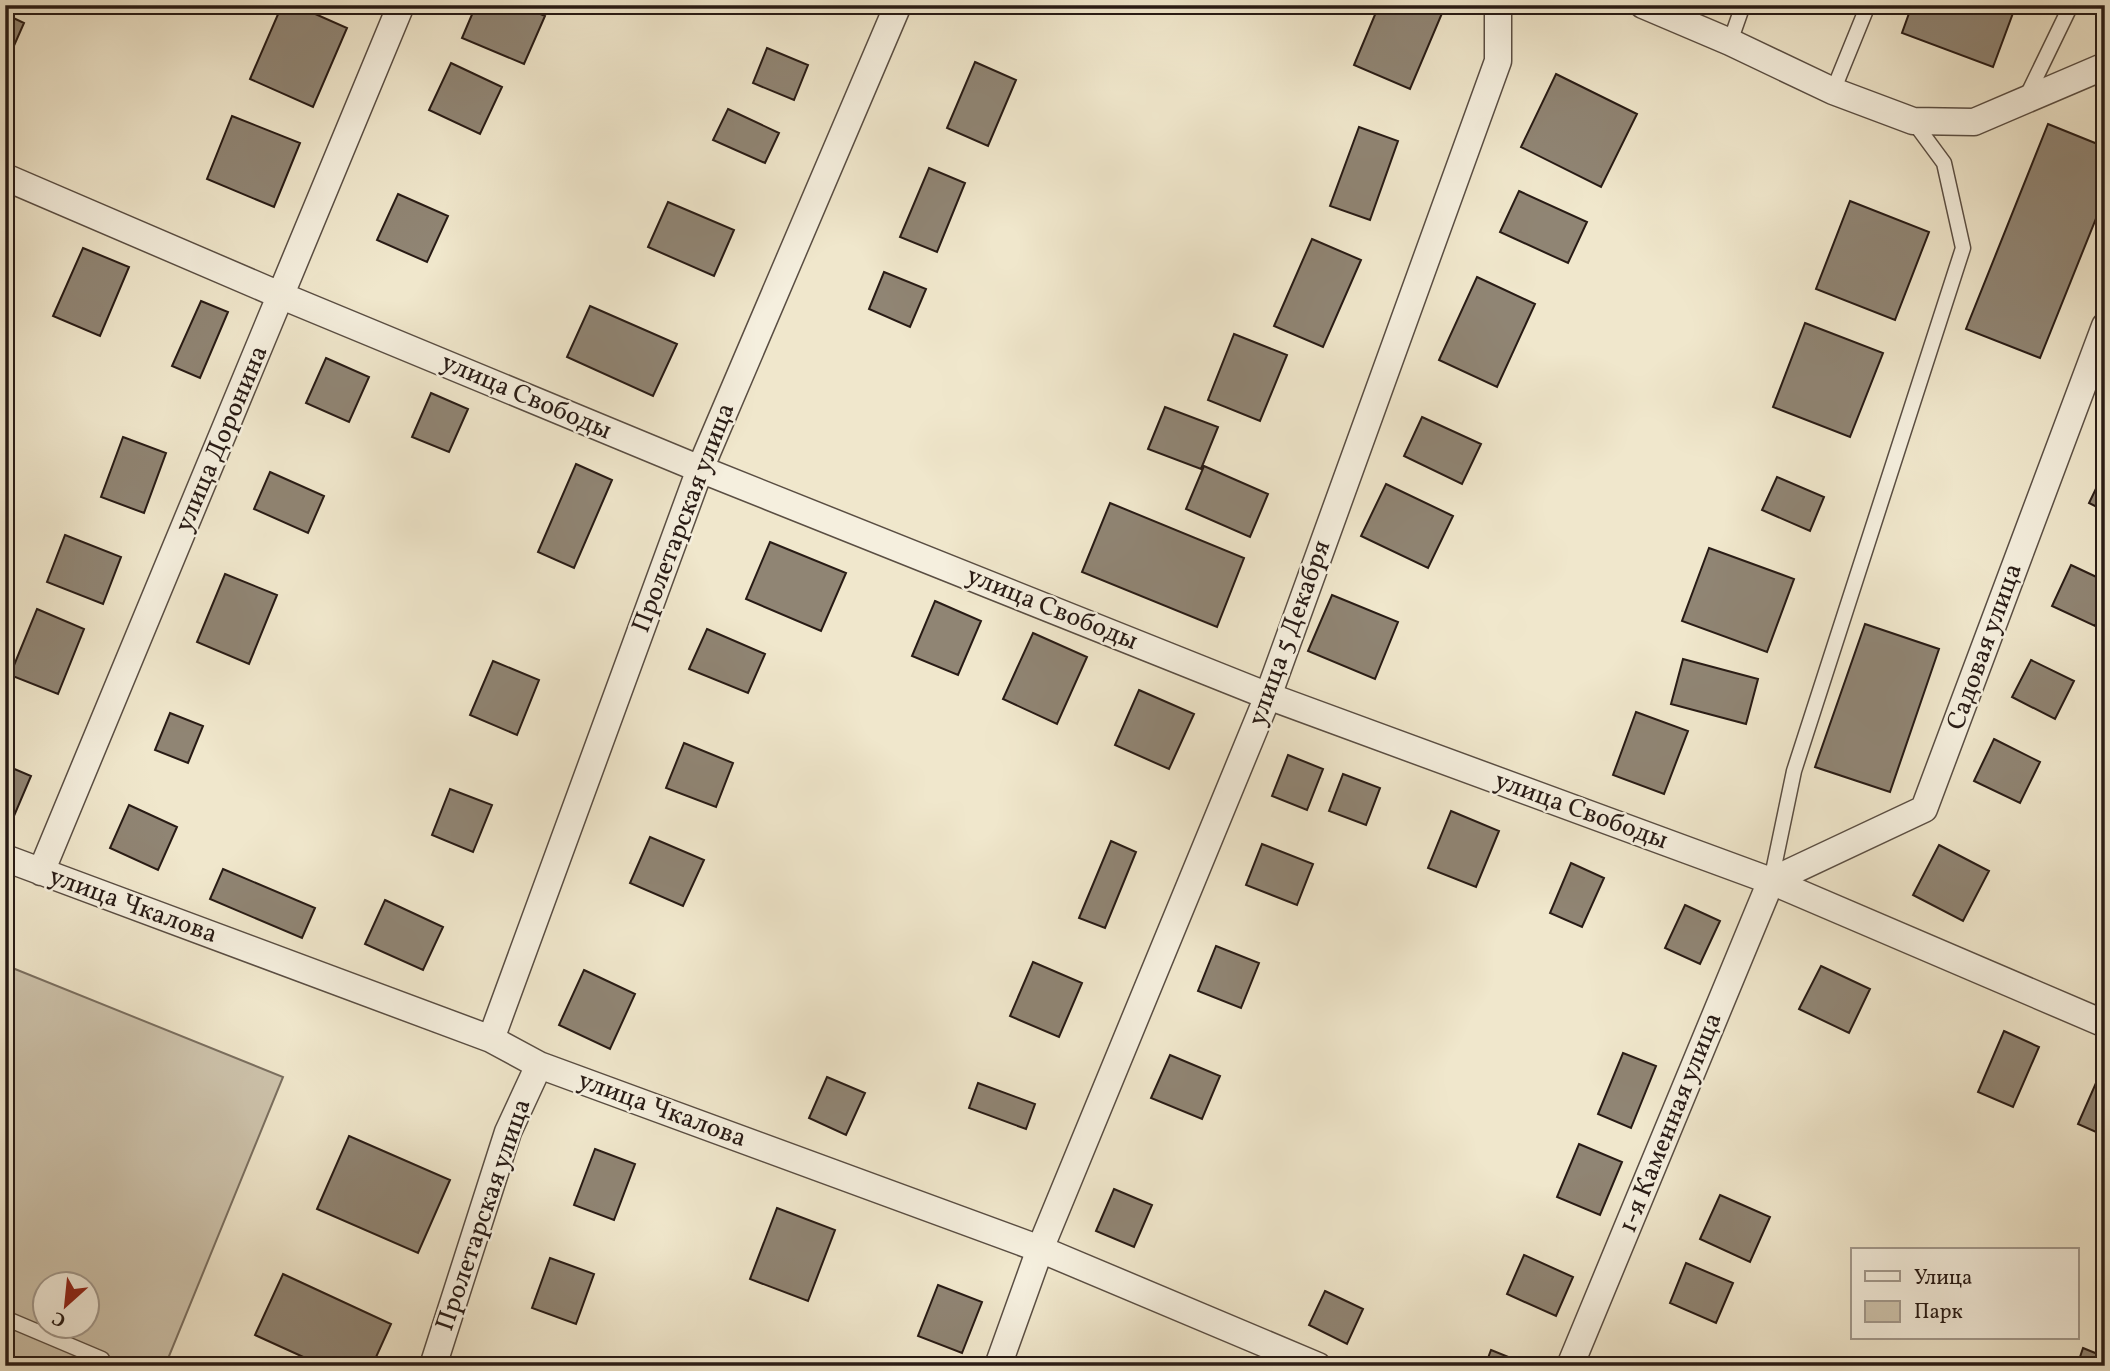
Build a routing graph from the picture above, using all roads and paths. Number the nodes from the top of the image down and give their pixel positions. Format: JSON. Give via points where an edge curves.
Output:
{"nodes":[{"id":1,"x":401,"y":5,"type":"edge"},
{"id":2,"x":898,"y":5,"type":"edge"},
{"id":3,"x":1498,"y":5,"type":"edge"},
{"id":4,"x":1643,"y":5,"type":"edge"},
{"id":5,"x":1743,"y":5,"type":"edge"},
{"id":6,"x":1868,"y":5,"type":"edge"},
{"id":7,"x":2071,"y":5,"type":"edge"},
{"id":8,"x":1730,"y":42,"type":"junction"},
{"id":9,"x":2105,"y":66,"type":"edge"},
{"id":10,"x":1833,"y":91,"type":"junction"},
{"id":11,"x":2024,"y":101,"type":"junction"},
{"id":12,"x":1913,"y":121,"type":"junction"},
{"id":13,"x":5,"y":177,"type":"edge"},
{"id":14,"x":282,"y":296,"type":"junction"},
{"id":15,"x":2105,"y":326,"type":"edge"},
{"id":16,"x":700,"y":469,"type":"junction"},
{"id":17,"x":1268,"y":696,"type":"junction"},
{"id":18,"x":5,"y":858,"type":"edge"},
{"id":19,"x":41,"y":872,"type":"junction"},
{"id":20,"x":1771,"y":881,"type":"junction"},
{"id":21,"x":2105,"y":1024,"type":"edge"},
{"id":22,"x":491,"y":1039,"type":"junction"},
{"id":23,"x":539,"y":1065,"type":"junction"},
{"id":24,"x":1040,"y":1249,"type":"junction"},
{"id":25,"x":5,"y":1318,"type":"edge"},
{"id":26,"x":102,"y":1359,"type":"dead end"},
{"id":27,"x":433,"y":1366,"type":"edge"},
{"id":28,"x":998,"y":1366,"type":"edge"},
{"id":29,"x":1318,"y":1366,"type":"edge"},
{"id":30,"x":1570,"y":1366,"type":"edge"}],
"edges":[{"from":1,"to":14,"type":"street","name":"улица Доронина"},
{"from":2,"to":16,"type":"street","name":"Пролетарская улица"},
{"from":3,"to":17,"type":"street","name":"улица 5 Декабря","via":[[1498,61]]},
{"from":4,"to":8,"type":"street"},
{"from":5,"to":8,"type":"lane"},
{"from":6,"to":10,"type":"lane"},
{"from":7,"to":11,"type":"lane"},
{"from":8,"to":10,"type":"street"},
{"from":9,"to":11,"type":"street"},
{"from":10,"to":12,"type":"street"},
{"from":11,"to":12,"type":"street","via":[[1974,122]]},
{"from":12,"to":20,"type":"lane","via":[[1944,163],[1963,248],[1794,771]]},
{"from":13,"to":14,"type":"street","name":"улица Свободы"},
{"from":14,"to":16,"type":"street","name":"улица Свободы"},
{"from":14,"to":19,"type":"street","name":"улица Доронина"},
{"from":15,"to":20,"type":"street","name":"Садовая улица","via":[[1924,809]]},
{"from":16,"to":17,"type":"street","name":"улица Свободы"},
{"from":16,"to":22,"type":"street","name":"Пролетарская улица"},
{"from":17,"to":20,"type":"street","name":"улица Свободы"},
{"from":17,"to":24,"type":"street","name":"улица 5 Декабря"},
{"from":18,"to":19,"type":"street","name":"улица Чкалова"},
{"from":19,"to":22,"type":"street","name":"улица Чкалова"},
{"from":20,"to":21,"type":"street","name":"улица Свободы"},
{"from":20,"to":30,"type":"street","name":"1-я Каменная улица"},
{"from":22,"to":23,"type":"street","name":"улица Чкалова"},
{"from":23,"to":24,"type":"street","name":"улица Чкалова"},
{"from":23,"to":27,"type":"street","name":"Пролетарская улица","via":[[508,1132]]},
{"from":24,"to":28,"type":"street","name":"улица 5 Декабря"},
{"from":24,"to":29,"type":"street","name":"улица Чкалова"},
{"from":25,"to":26,"type":"lane"}]}
